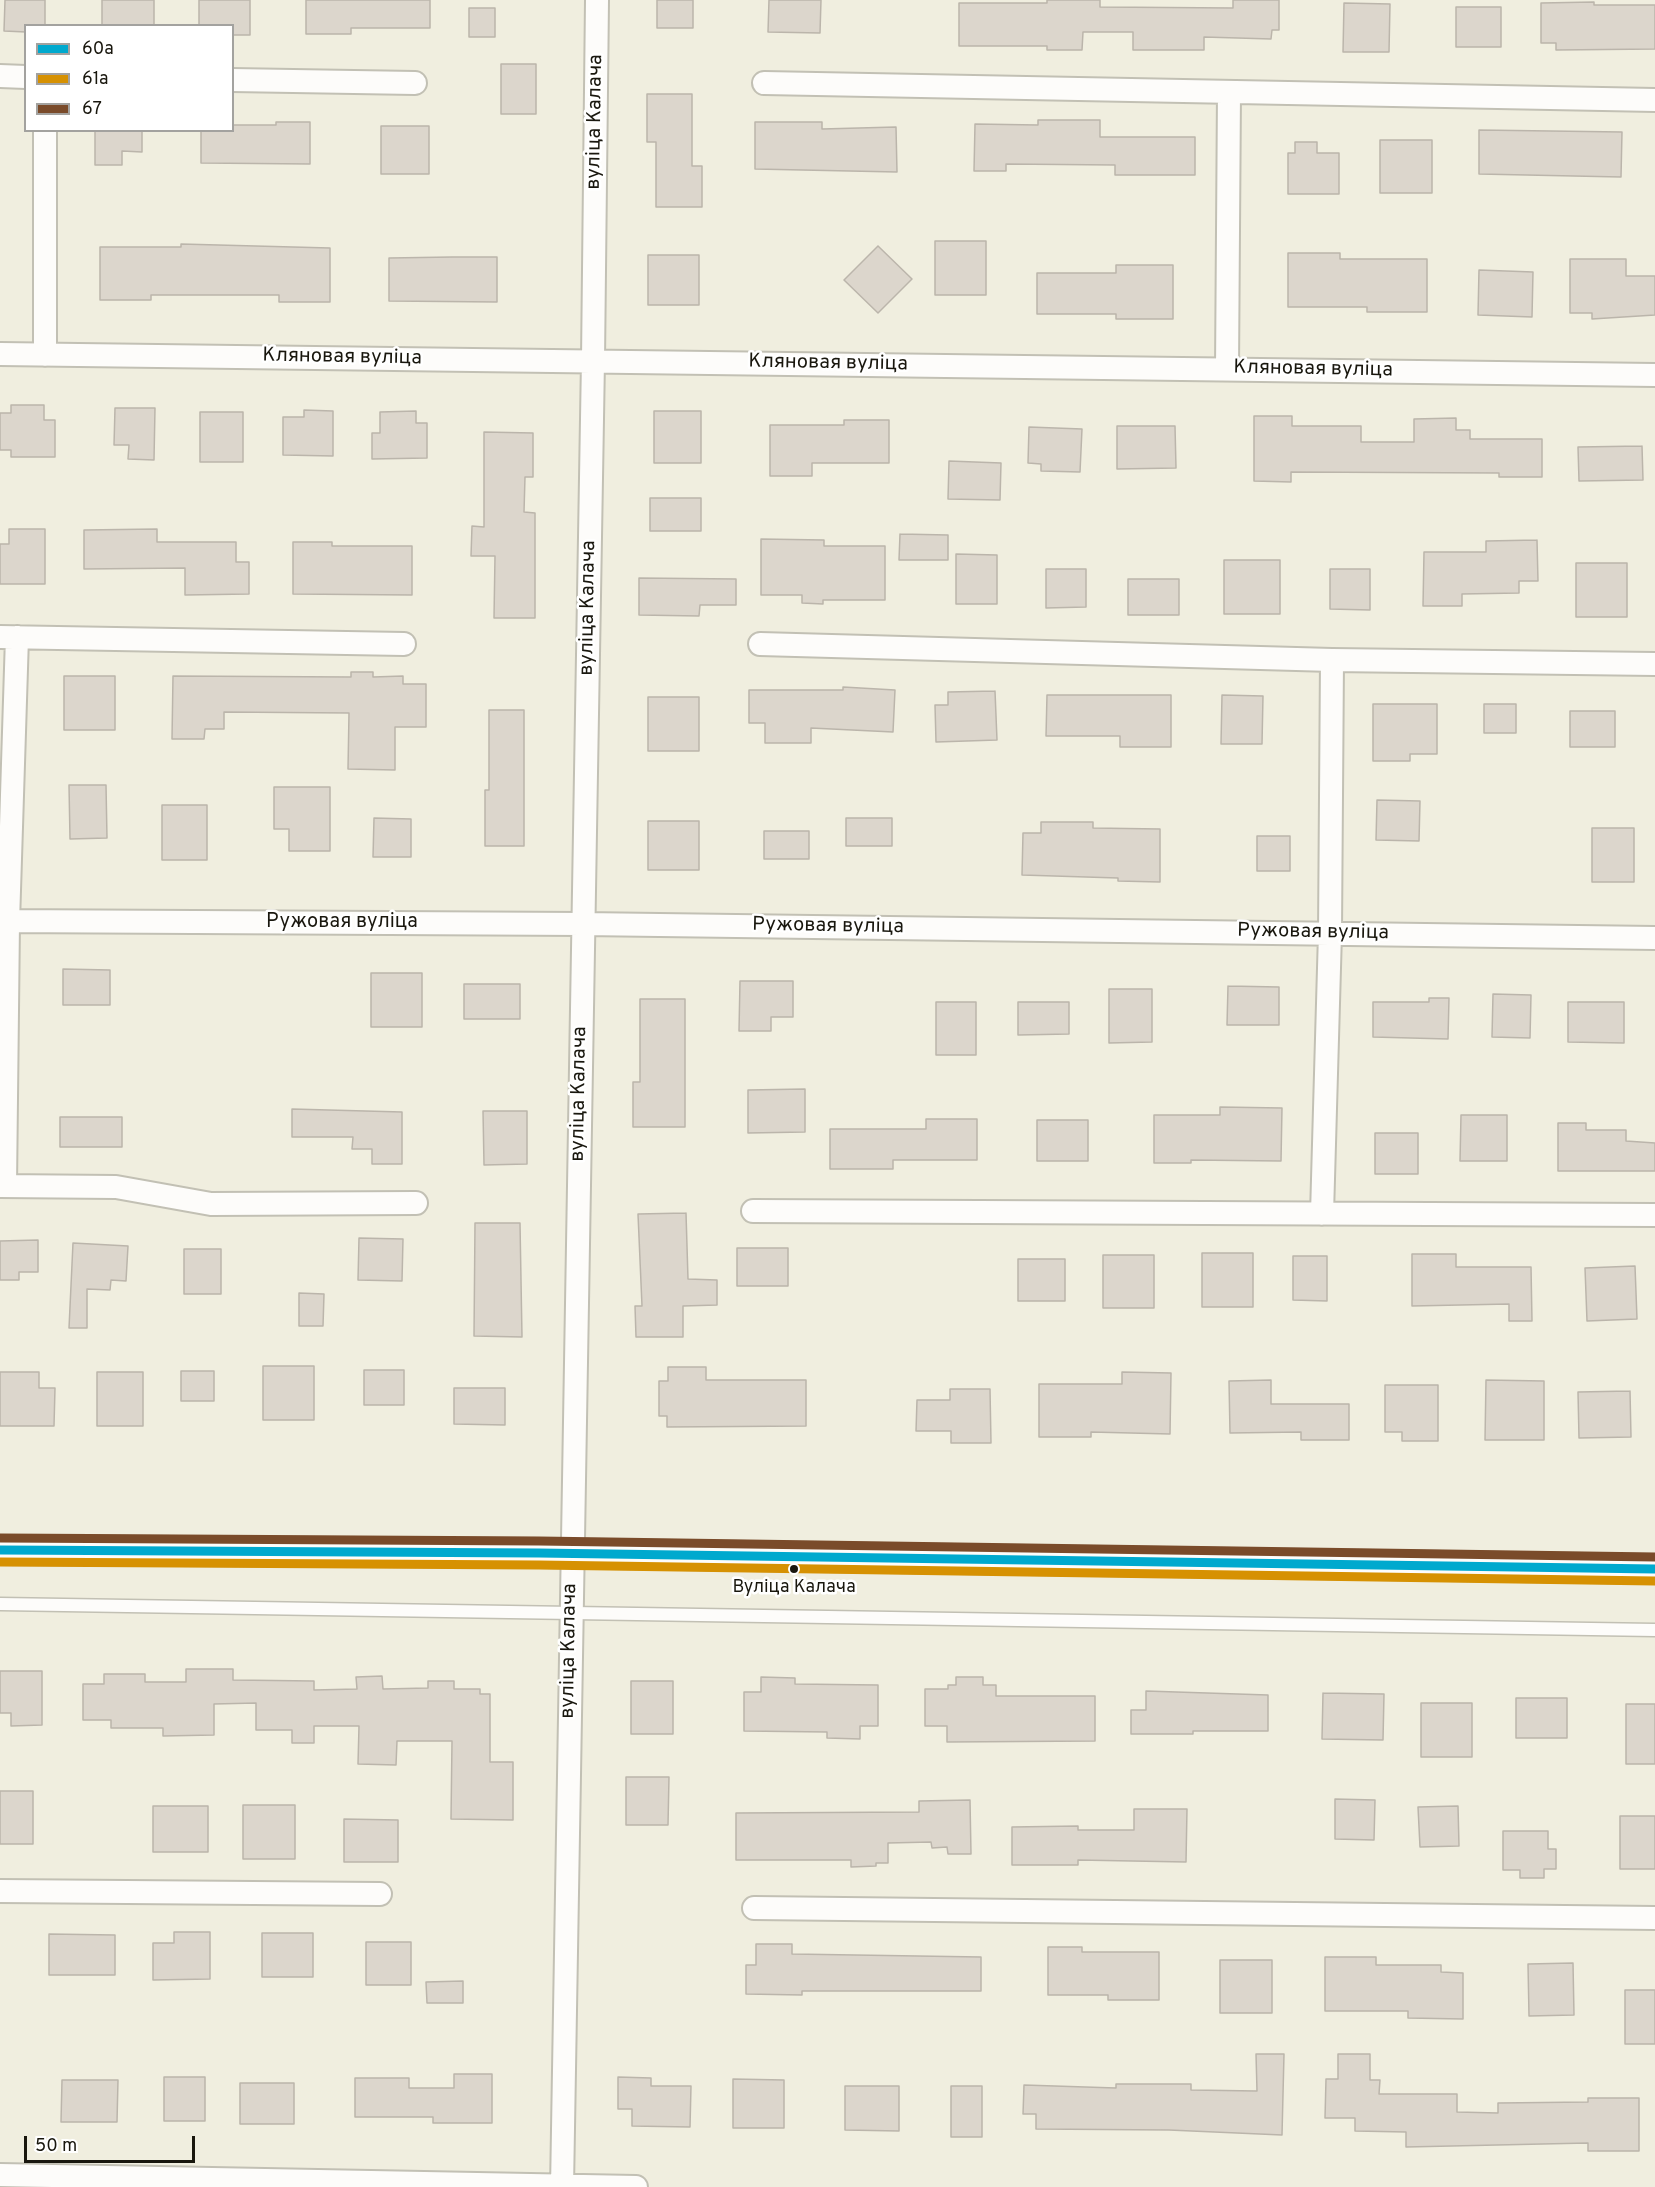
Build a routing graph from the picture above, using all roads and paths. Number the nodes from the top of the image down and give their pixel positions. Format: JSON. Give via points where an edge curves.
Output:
{"nodes":[{"id":1,"x":597,"y":0,"type":"edge"},
{"id":2,"x":0,"y":76,"type":"edge"},
{"id":3,"x":24,"y":76,"type":"edge"},
{"id":4,"x":234,"y":80,"type":"edge"},
{"id":5,"x":415,"y":83,"type":"dead end"},
{"id":6,"x":764,"y":83,"type":"dead end"},
{"id":7,"x":1229,"y":92,"type":"junction"},
{"id":8,"x":1655,"y":100,"type":"edge"},
{"id":9,"x":45,"y":132,"type":"edge"},
{"id":10,"x":0,"y":354,"type":"edge"},
{"id":11,"x":45,"y":355,"type":"junction"},
{"id":12,"x":594,"y":360,"type":"junction"},
{"id":13,"x":1227,"y":369,"type":"junction"},
{"id":14,"x":1655,"y":375,"type":"edge"},
{"id":15,"x":8,"y":637,"type":"edge"},
{"id":16,"x":404,"y":644,"type":"dead end"},
{"id":17,"x":760,"y":644,"type":"dead end"},
{"id":18,"x":1332,"y":660,"type":"junction"},
{"id":19,"x":1655,"y":664,"type":"edge"},
{"id":20,"x":4,"y":922,"type":"edge"},
{"id":21,"x":583,"y":924,"type":"junction"},
{"id":22,"x":1330,"y":933,"type":"junction"},
{"id":23,"x":1655,"y":938,"type":"edge"},
{"id":24,"x":3,"y":1186,"type":"edge"},
{"id":25,"x":416,"y":1203,"type":"dead end"},
{"id":26,"x":753,"y":1210,"type":"dead end"},
{"id":27,"x":1322,"y":1214,"type":"junction"},
{"id":28,"x":1655,"y":1215,"type":"edge"},
{"id":29,"x":0,"y":1550,"type":"edge"},
{"id":30,"x":572,"y":1553,"type":"junction"},
{"id":31,"x":1655,"y":1569,"type":"edge"},
{"id":32,"x":0,"y":1604,"type":"edge"},
{"id":33,"x":570,"y":1612,"type":"junction"},
{"id":34,"x":1655,"y":1630,"type":"edge"},
{"id":35,"x":0,"y":1891,"type":"edge"},
{"id":36,"x":380,"y":1894,"type":"dead end"},
{"id":37,"x":0,"y":1899,"type":"edge"},
{"id":38,"x":754,"y":1908,"type":"dead end"},
{"id":39,"x":1655,"y":1918,"type":"edge"},
{"id":40,"x":0,"y":2175,"type":"edge"},
{"id":41,"x":562,"y":2186,"type":"edge"},
{"id":42,"x":636,"y":2187,"type":"edge"}],
"edges":[{"from":1,"to":12,"type":"street","name":"вуліца Калача"},
{"from":2,"to":3,"type":"street"},
{"from":4,"to":5,"type":"street"},
{"from":6,"to":7,"type":"street"},
{"from":7,"to":8,"type":"street"},
{"from":7,"to":13,"type":"street"},
{"from":9,"to":11,"type":"street"},
{"from":10,"to":11,"type":"street","name":"Кляновая вуліца"},
{"from":11,"to":12,"type":"street","name":"Кляновая вуліца"},
{"from":12,"to":13,"type":"street","name":"Кляновая вуліца"},
{"from":12,"to":21,"type":"street","name":"вуліца Калача"},
{"from":13,"to":14,"type":"street","name":"Кляновая вуліца"},
{"from":15,"to":16,"type":"street"},
{"from":15,"to":20,"type":"street"},
{"from":17,"to":18,"type":"street"},
{"from":18,"to":19,"type":"street"},
{"from":18,"to":22,"type":"street"},
{"from":20,"to":21,"type":"street","name":"Ружовая вуліца"},
{"from":20,"to":24,"type":"street"},
{"from":21,"to":22,"type":"street","name":"Ружовая вуліца"},
{"from":21,"to":30,"type":"street","name":"вуліца Калача"},
{"from":22,"to":23,"type":"street","name":"Ружовая вуліца"},
{"from":22,"to":27,"type":"street"},
{"from":24,"to":25,"type":"street","via":[[116,1187],[212,1204]]},
{"from":26,"to":27,"type":"street"},
{"from":27,"to":28,"type":"street"},
{"from":29,"to":30,"type":"street"},
{"from":30,"to":31,"type":"street"},
{"from":30,"to":33,"type":"street","name":"вуліца Калача"},
{"from":32,"to":33,"type":"lane"},
{"from":33,"to":34,"type":"lane"},
{"from":33,"to":41,"type":"street","name":"вуліца Калача"},
{"from":35,"to":36,"type":"street"},
{"from":35,"to":37,"type":"street"},
{"from":38,"to":39,"type":"street"},
{"from":40,"to":41,"type":"street"},
{"from":41,"to":42,"type":"street"}]}
